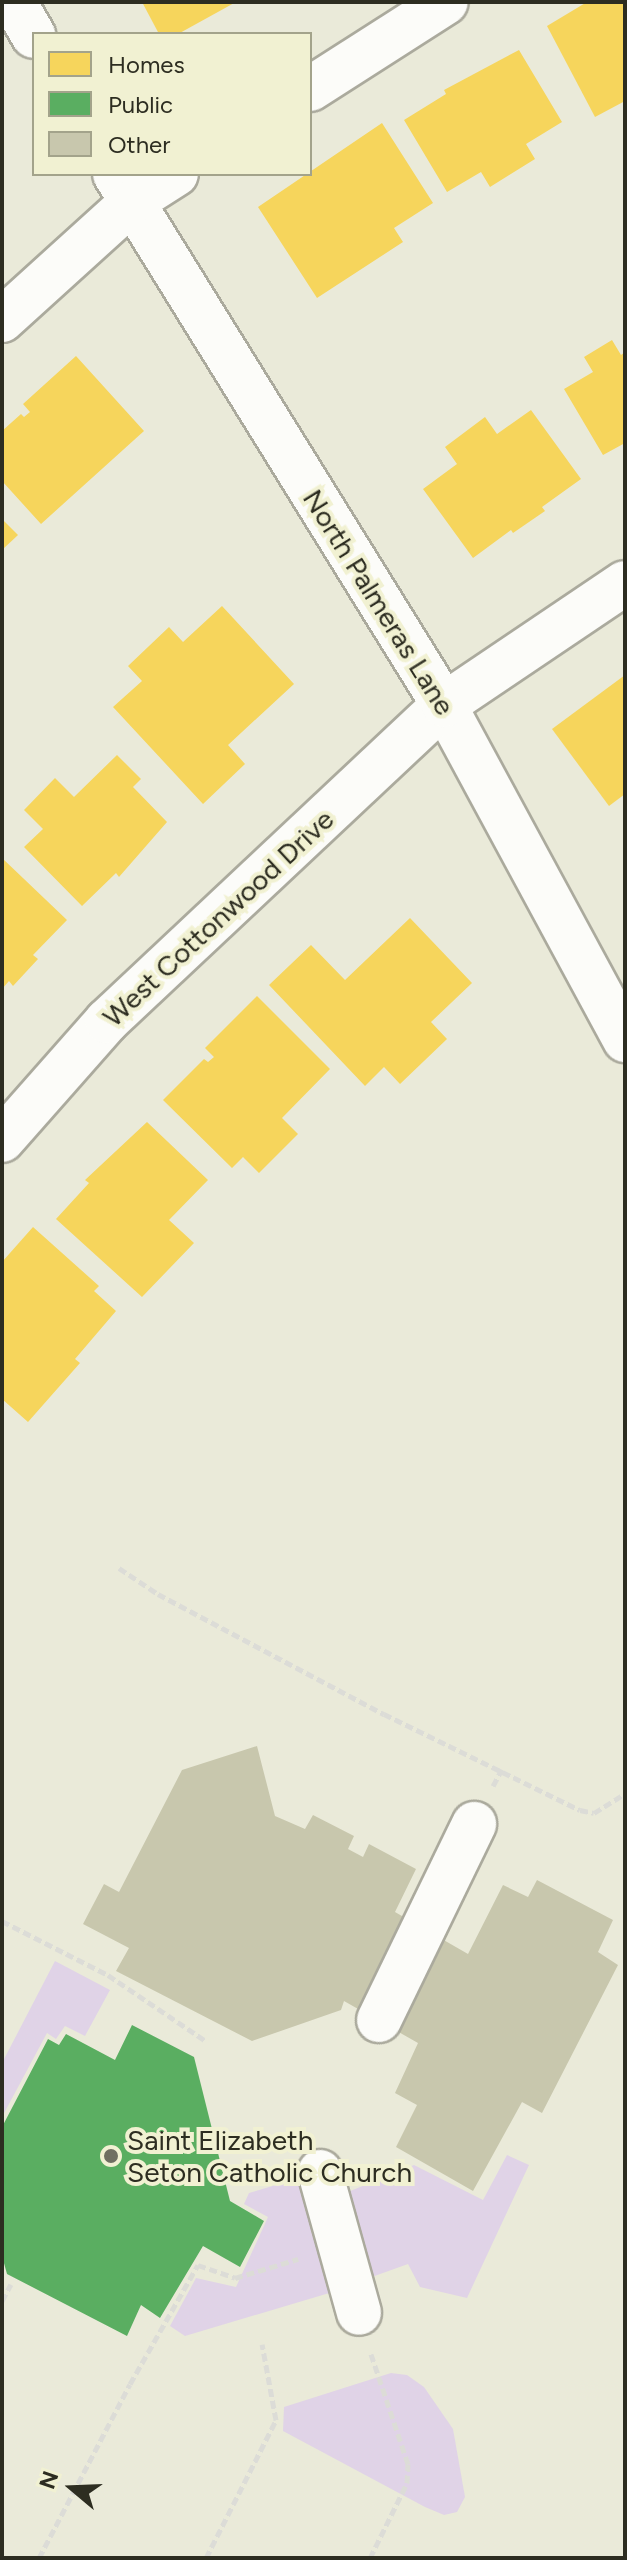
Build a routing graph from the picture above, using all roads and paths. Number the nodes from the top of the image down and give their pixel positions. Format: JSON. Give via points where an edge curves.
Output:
{"nodes":[{"id":1,"x":14,"y":2,"type":"edge"},
{"id":2,"x":446,"y":2,"type":"edge"},
{"id":3,"x":32,"y":33,"type":"edge"},
{"id":4,"x":312,"y":88,"type":"edge"},
{"id":5,"x":168,"y":176,"type":"edge"},
{"id":6,"x":123,"y":188,"type":"edge"},
{"id":7,"x":2,"y":320,"type":"edge"},
{"id":8,"x":625,"y":583,"type":"edge"},
{"id":9,"x":444,"y":705,"type":"junction"},
{"id":10,"x":625,"y":1040,"type":"edge"},
{"id":11,"x":2,"y":1140,"type":"edge"},
{"id":12,"x":119,"y":1568,"type":"dead end"},
{"id":13,"x":625,"y":1794,"type":"edge"},
{"id":14,"x":474,"y":1824,"type":"dead end"},
{"id":15,"x":2,"y":1921,"type":"edge"},
{"id":16,"x":379,"y":2020,"type":"dead end"},
{"id":17,"x":206,"y":2041,"type":"dead end"},
{"id":18,"x":320,"y":2172,"type":"dead end"},
{"id":19,"x":340,"y":2246,"type":"junction"},
{"id":20,"x":11,"y":2284,"type":"dead end"},
{"id":21,"x":2,"y":2301,"type":"edge"},
{"id":22,"x":359,"y":2313,"type":"joint"},
{"id":23,"x":262,"y":2344,"type":"dead end"},
{"id":24,"x":39,"y":2558,"type":"edge"},
{"id":25,"x":206,"y":2558,"type":"edge"},
{"id":26,"x":370,"y":2558,"type":"edge"}],
"edges":[{"from":1,"to":3,"type":"street"},
{"from":2,"to":4,"type":"street"},
{"from":5,"to":6,"type":"street"},
{"from":6,"to":7,"type":"street"},
{"from":6,"to":9,"type":"street","name":"North Palmeras Lane"},
{"from":8,"to":9,"type":"street","name":"West Cottonwood Drive"},
{"from":9,"to":10,"type":"street","name":"North Palmeras Lane"},
{"from":9,"to":11,"type":"street","name":"West Cottonwood Drive","via":[[107,1021]]},
{"from":12,"to":13,"type":"path","via":[[384,1714],[580,1810],[594,1813]]},
{"from":14,"to":16,"type":"street"},
{"from":15,"to":17,"type":"path","via":[[108,1975]]},
{"from":18,"to":19,"type":"street"},
{"from":19,"to":22,"type":"street"},
{"from":19,"to":24,"type":"path","via":[[235,2278],[198,2265]]},
{"from":20,"to":21,"type":"path"},
{"from":22,"to":26,"type":"path","via":[[408,2464],[407,2483]]},
{"from":23,"to":25,"type":"path","via":[[276,2420]]}]}
